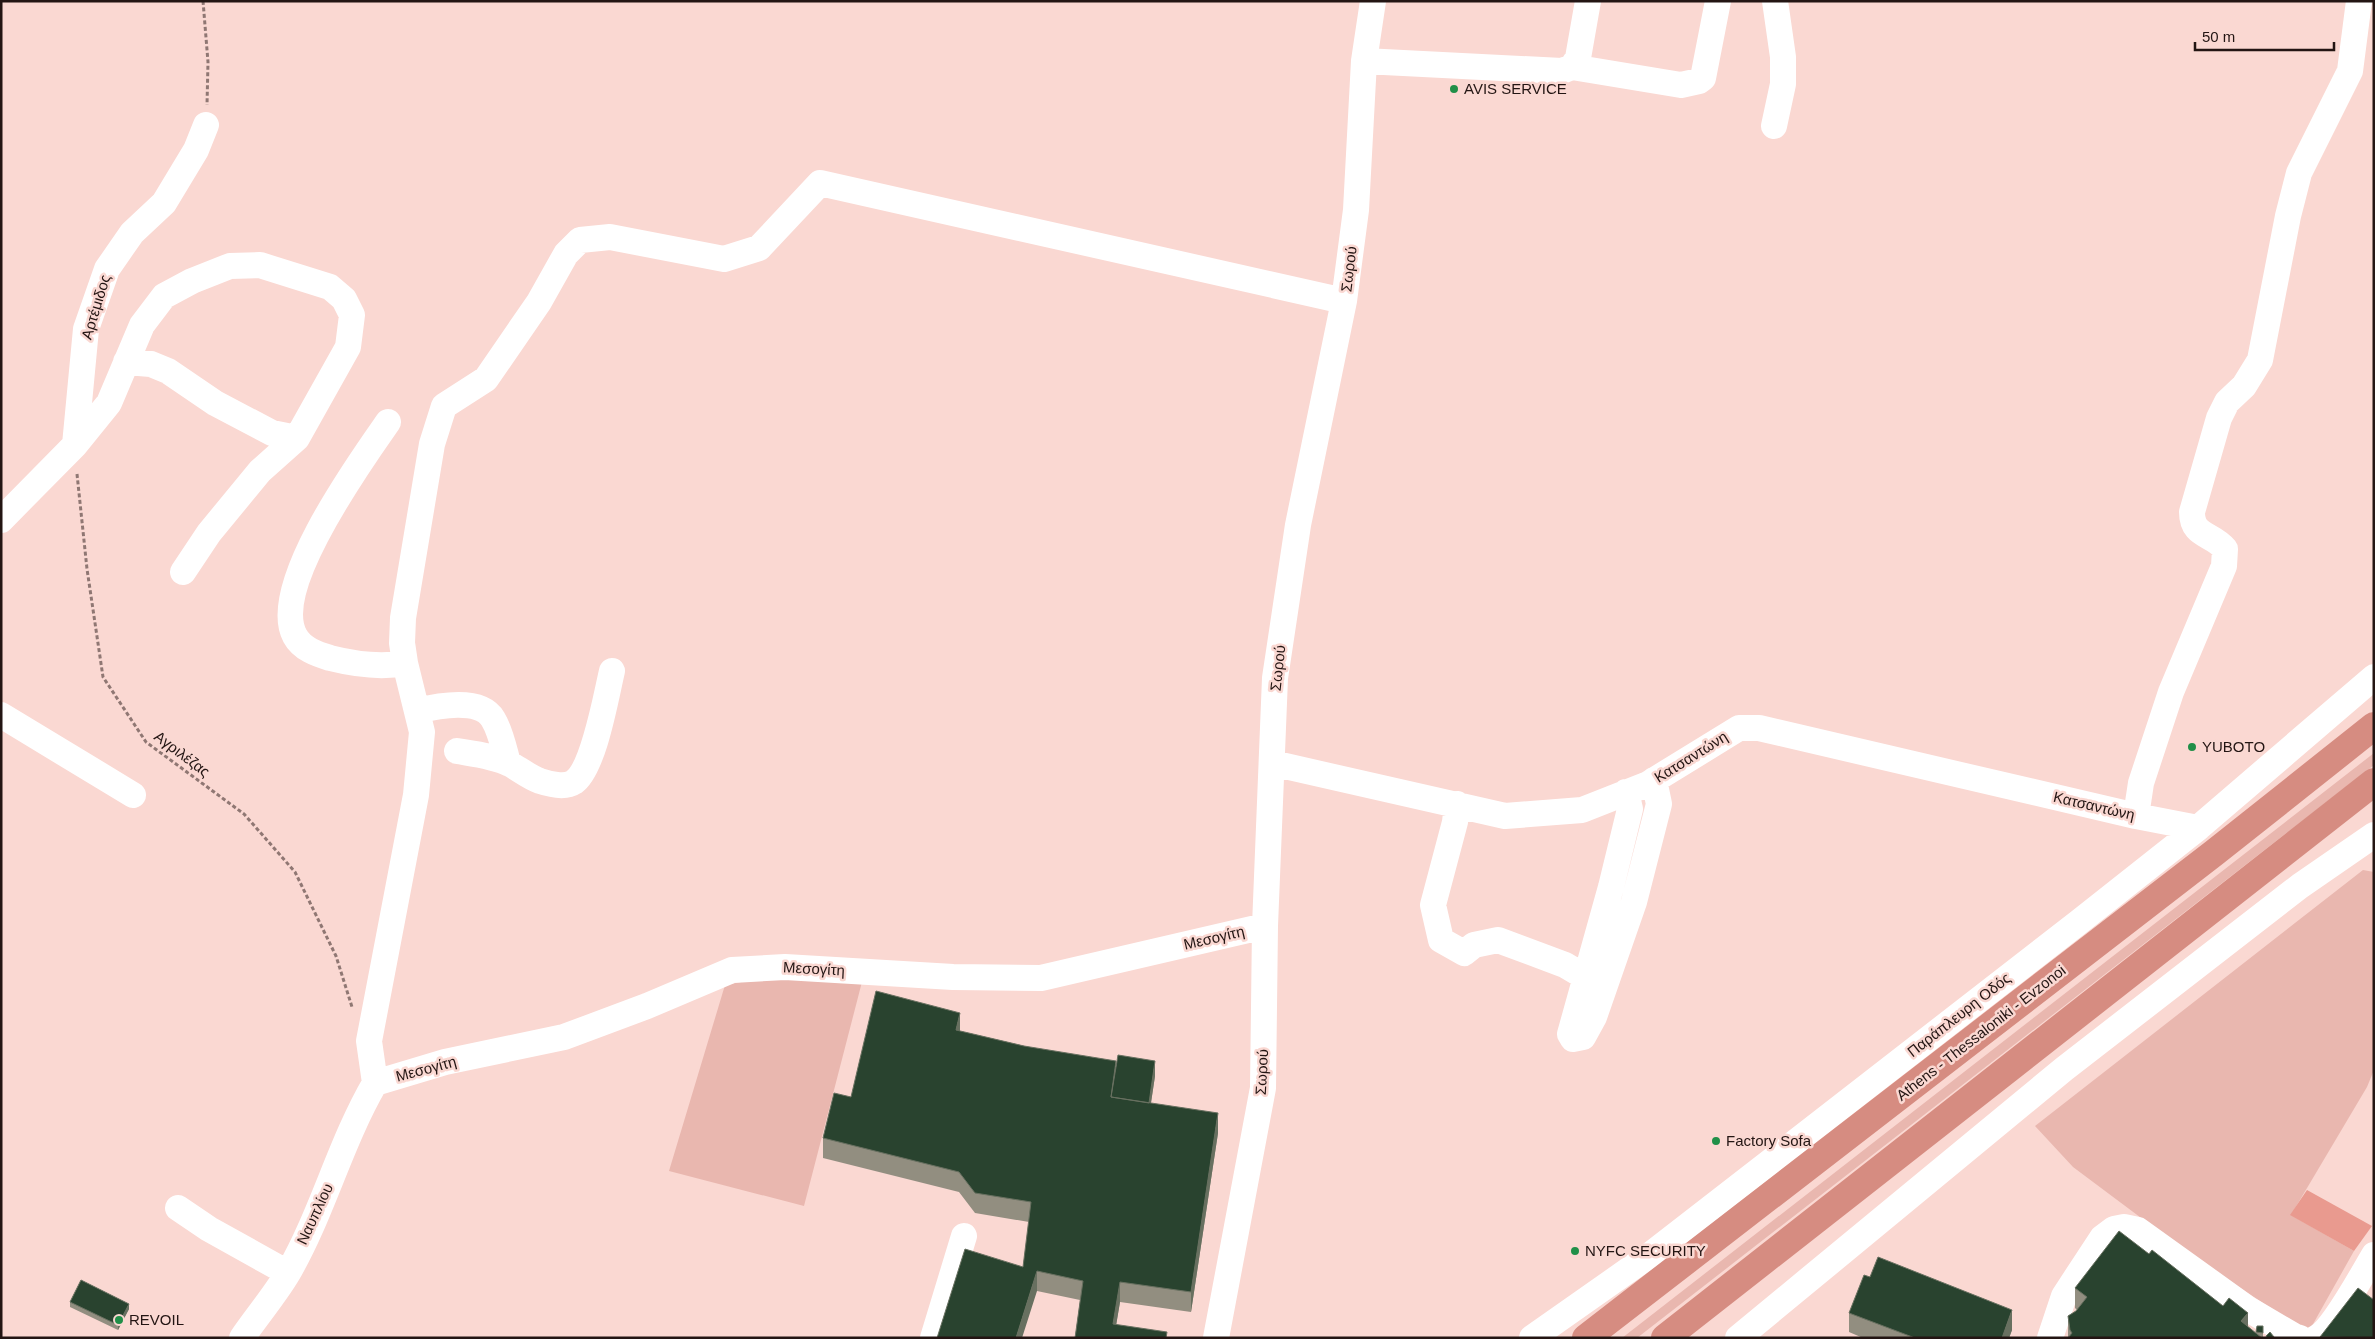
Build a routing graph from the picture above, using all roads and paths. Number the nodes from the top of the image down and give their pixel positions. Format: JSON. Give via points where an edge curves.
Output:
{"nodes":[{"id":1,"x":203,"y":1,"type":"edge"},
{"id":2,"x":1373,"y":1,"type":"edge"},
{"id":3,"x":1588,"y":1,"type":"edge"},
{"id":4,"x":1718,"y":1,"type":"edge"},
{"id":5,"x":1775,"y":1,"type":"edge"},
{"id":6,"x":2359,"y":1,"type":"edge"},
{"id":7,"x":1364,"y":61,"type":"junction"},
{"id":8,"x":1572,"y":67,"type":"junction"},
{"id":9,"x":206,"y":125,"type":"joint"},
{"id":10,"x":1774,"y":126,"type":"dead end"},
{"id":11,"x":1344,"y":301,"type":"junction"},
{"id":12,"x":126,"y":362,"type":"junction"},
{"id":13,"x":388,"y":422,"type":"dead end"},
{"id":14,"x":297,"y":438,"type":"junction"},
{"id":15,"x":75,"y":444,"type":"junction"},
{"id":16,"x":1,"y":520,"type":"edge"},
{"id":17,"x":183,"y":572,"type":"dead end"},
{"id":18,"x":405,"y":663,"type":"junction"},
{"id":19,"x":612,"y":671,"type":"dead end"},
{"id":20,"x":2374,"y":677,"type":"edge"},
{"id":21,"x":417,"y":711,"type":"junction"},
{"id":22,"x":1,"y":715,"type":"edge"},
{"id":23,"x":2374,"y":726,"type":"edge"},
{"id":24,"x":458,"y":751,"type":"dead end"},
{"id":25,"x":508,"y":763,"type":"junction"},
{"id":26,"x":1272,"y":764,"type":"junction"},
{"id":27,"x":1654,"y":780,"type":"junction"},
{"id":28,"x":2374,"y":782,"type":"edge"},
{"id":29,"x":1626,"y":792,"type":"junction"},
{"id":30,"x":133,"y":795,"type":"dead end"},
{"id":31,"x":1457,"y":804,"type":"junction"},
{"id":32,"x":2136,"y":816,"type":"junction"},
{"id":33,"x":2198,"y":828,"type":"junction"},
{"id":34,"x":2374,"y":835,"type":"edge"},
{"id":35,"x":1265,"y":926,"type":"junction"},
{"id":36,"x":1586,"y":978,"type":"junction"},
{"id":37,"x":369,"y":1041,"type":"junction"},
{"id":38,"x":375,"y":1082,"type":"junction"},
{"id":39,"x":178,"y":1208,"type":"dead end"},
{"id":40,"x":964,"y":1236,"type":"dead end"},
{"id":41,"x":2374,"y":1255,"type":"edge"},
{"id":42,"x":288,"y":1273,"type":"junction"},
{"id":43,"x":242,"y":1338,"type":"edge"},
{"id":44,"x":934,"y":1338,"type":"edge"},
{"id":45,"x":1216,"y":1338,"type":"edge"},
{"id":46,"x":1532,"y":1338,"type":"edge"},
{"id":47,"x":1586,"y":1338,"type":"edge"},
{"id":48,"x":1665,"y":1338,"type":"edge"},
{"id":49,"x":1738,"y":1338,"type":"edge"},
{"id":50,"x":2050,"y":1338,"type":"edge"},
{"id":51,"x":2300,"y":1338,"type":"edge"},
{"id":52,"x":2316,"y":1338,"type":"edge"}],
"edges":[{"from":1,"to":9,"type":"path","via":[[208,62]]},
{"from":2,"to":7,"type":"street","name":"Σωρού"},
{"from":3,"to":8,"type":"street","via":[[1578,58]]},
{"from":4,"to":8,"type":"street","via":[[1703,78],[1699,81],[1681,85]]},
{"from":5,"to":10,"type":"street","via":[[1783,75]]},
{"from":6,"to":32,"type":"street","via":[[2350,71],[2300,173],[2288,216],[2260,360],[2244,386],[2227,402],[2219,418],[2199,485],[2192,522],[2196,530],[2217,540],[2225,549],[2224,566],[2171,692],[2141,783]]},
{"from":7,"to":8,"type":"street","via":[[1545,71]]},
{"from":7,"to":11,"type":"street","name":"Σωρού","via":[[1356,210]]},
{"from":9,"to":15,"type":"street","name":"Αρτέμιδος","via":[[196,150],[164,203],[132,233],[107,269],[86,329]]},
{"from":11,"to":18,"type":"street","via":[[820,183],[760,248],[724,258],[610,237],[580,240],[566,254],[539,302],[486,379],[444,406],[432,444],[403,618]]},
{"from":11,"to":26,"type":"street","name":"Σωρού","via":[[1294,553],[1275,678]]},
{"from":12,"to":14,"type":"street","via":[[151,364],[168,371],[215,403],[272,433]]},
{"from":12,"to":14,"type":"street","via":[[142,325],[164,296],[230,266],[260,265],[330,287],[344,299],[352,315],[348,347]]},
{"from":12,"to":15,"type":"street","via":[[109,403]]},
{"from":13,"to":18,"type":"street","via":[[341,490],[301,569],[290,610],[294,636],[317,654],[354,664]]},
{"from":14,"to":17,"type":"street","via":[[260,471],[209,533]]},
{"from":15,"to":16,"type":"street"},
{"from":15,"to":37,"type":"path","name":"Αγριλέζας","via":[[86,569],[103,677],[146,742],[244,814],[295,872],[336,956],[358,1025]]},
{"from":18,"to":21,"type":"street"},
{"from":19,"to":25,"type":"street","via":[[588,762],[574,782],[538,781]]},
{"from":20,"to":33,"type":"street","name":"Παράπλευρη Οδός"},
{"from":21,"to":25,"type":"street","via":[[450,704],[485,710],[498,729]]},
{"from":21,"to":37,"type":"street","via":[[422,732],[416,795]]},
{"from":22,"to":30,"type":"street"},
{"from":23,"to":47,"type":"highway","name":"Athens - Thessaloniki - Evzonoi"},
{"from":24,"to":25,"type":"street"},
{"from":26,"to":31,"type":"street","name":"Κατσαντώνη"},
{"from":26,"to":35,"type":"street","name":"Σωρού"},
{"from":27,"to":29,"type":"street","name":"Κατσαντώνη"},
{"from":27,"to":32,"type":"street","name":"Κατσαντώνη","via":[[1739,728],[1759,728]]},
{"from":27,"to":36,"type":"street","via":[[1659,804],[1634,902],[1594,1017],[1583,1037],[1573,1039],[1570,1034]]},
{"from":28,"to":48,"type":"highway"},
{"from":29,"to":31,"type":"street","name":"Κατσαντώνη","via":[[1582,810],[1505,816]]},
{"from":29,"to":36,"type":"street","via":[[1630,808]]},
{"from":31,"to":36,"type":"street","via":[[1433,905],[1441,940],[1464,953],[1474,945],[1498,940],[1565,965]]},
{"from":32,"to":33,"type":"street","name":"Κατσαντώνη"},
{"from":33,"to":46,"type":"street","name":"Παράπλευρη Οδός","via":[[1650,1255]]},
{"from":34,"to":49,"type":"street","via":[[2300,886],[2064,1069]]},
{"from":35,"to":38,"type":"street","name":"Μεσογίτη","via":[[1041,978],[953,977],[784,966],[732,970],[564,1037],[445,1062]]},
{"from":35,"to":45,"type":"street","name":"Σωρού","via":[[1263,1088]]},
{"from":37,"to":38,"type":"street"},
{"from":38,"to":42,"type":"street","name":"Ναυπλίου","via":[[358,1113]]},
{"from":39,"to":42,"type":"street"},
{"from":40,"to":44,"type":"street"},
{"from":41,"to":52,"type":"street","via":[[2335,1318],[2323,1335]]},
{"from":42,"to":43,"type":"street","name":"Ναυπλίου"},
{"from":50,"to":51,"type":"street","via":[[2064,1296],[2102,1238],[2124,1226],[2138,1230],[2248,1309]]}]}
